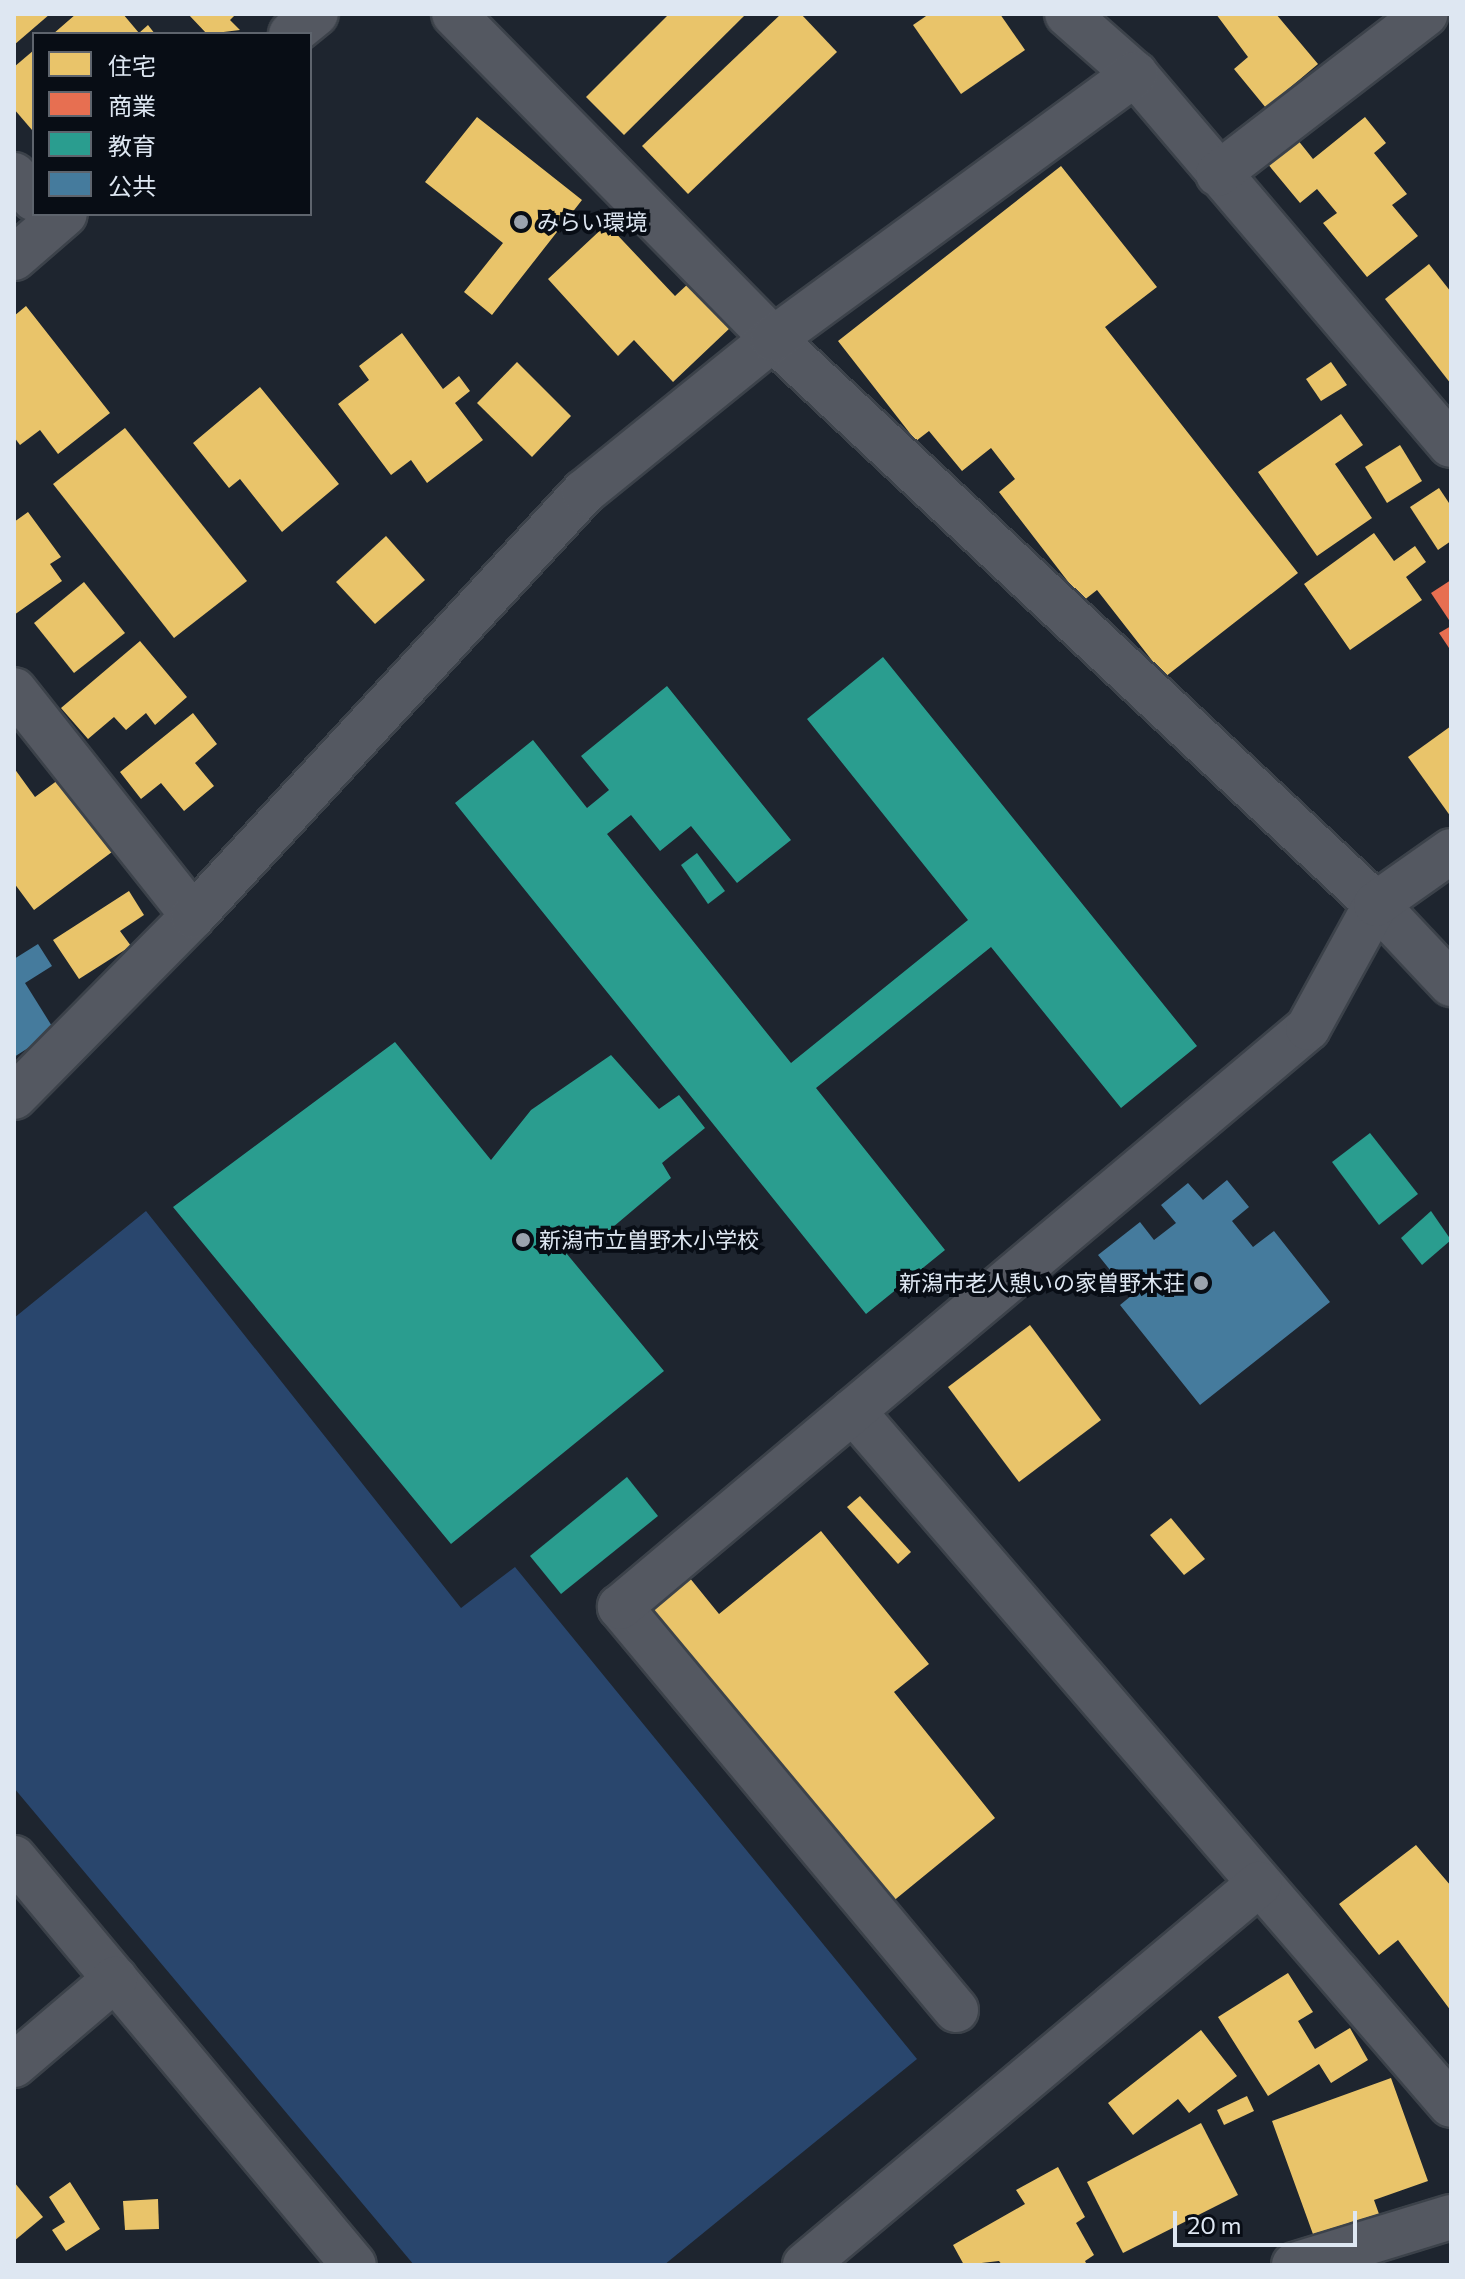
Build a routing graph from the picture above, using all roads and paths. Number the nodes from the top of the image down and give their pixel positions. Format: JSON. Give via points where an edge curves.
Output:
{"nodes":[{"id":1,"x":316,"y":14,"type":"edge"},
{"id":2,"x":454,"y":14,"type":"edge"},
{"id":3,"x":1067,"y":14,"type":"edge"},
{"id":4,"x":1426,"y":14,"type":"edge"},
{"id":5,"x":294,"y":32,"type":"edge"},
{"id":6,"x":1135,"y":74,"type":"junction"},
{"id":7,"x":1218,"y":174,"type":"junction"},
{"id":8,"x":14,"y":175,"type":"edge"},
{"id":9,"x":32,"y":194,"type":"edge"},
{"id":10,"x":47,"y":216,"type":"edge"},
{"id":11,"x":14,"y":258,"type":"edge"},
{"id":12,"x":773,"y":339,"type":"junction"},
{"id":13,"x":1451,"y":445,"type":"edge"},
{"id":14,"x":14,"y":690,"type":"edge"},
{"id":15,"x":1451,"y":851,"type":"edge"},
{"id":16,"x":1376,"y":904,"type":"junction"},
{"id":17,"x":193,"y":916,"type":"junction"},
{"id":18,"x":1451,"y":984,"type":"edge"},
{"id":19,"x":14,"y":1097,"type":"edge"},
{"id":20,"x":853,"y":1411,"type":"junction"},
{"id":21,"x":14,"y":1858,"type":"edge"},
{"id":22,"x":1259,"y":1884,"type":"junction"},
{"id":23,"x":115,"y":1979,"type":"junction"},
{"id":24,"x":956,"y":2010,"type":"dead end"},
{"id":25,"x":14,"y":2065,"type":"edge"},
{"id":26,"x":1451,"y":2105,"type":"edge"},
{"id":27,"x":1451,"y":2217,"type":"edge"},
{"id":28,"x":354,"y":2265,"type":"edge"},
{"id":29,"x":805,"y":2265,"type":"edge"},
{"id":30,"x":1294,"y":2265,"type":"edge"}],
"edges":[{"from":1,"to":5,"type":"street"},
{"from":2,"to":12,"type":"street"},
{"from":3,"to":6,"type":"street"},
{"from":4,"to":7,"type":"street"},
{"from":6,"to":7,"type":"street"},
{"from":6,"to":12,"type":"street"},
{"from":7,"to":13,"type":"street"},
{"from":8,"to":9,"type":"street"},
{"from":10,"to":11,"type":"street"},
{"from":12,"to":16,"type":"street"},
{"from":12,"to":17,"type":"street","via":[[584,492]]},
{"from":14,"to":17,"type":"street"},
{"from":15,"to":16,"type":"street"},
{"from":16,"to":18,"type":"street"},
{"from":16,"to":20,"type":"street","via":[[1308,1028]]},
{"from":17,"to":19,"type":"street"},
{"from":20,"to":22,"type":"street"},
{"from":20,"to":24,"type":"street","via":[[620,1607]]},
{"from":21,"to":23,"type":"street"},
{"from":22,"to":26,"type":"street"},
{"from":22,"to":29,"type":"street"},
{"from":23,"to":25,"type":"street"},
{"from":23,"to":28,"type":"street"},
{"from":27,"to":30,"type":"street"}]}
